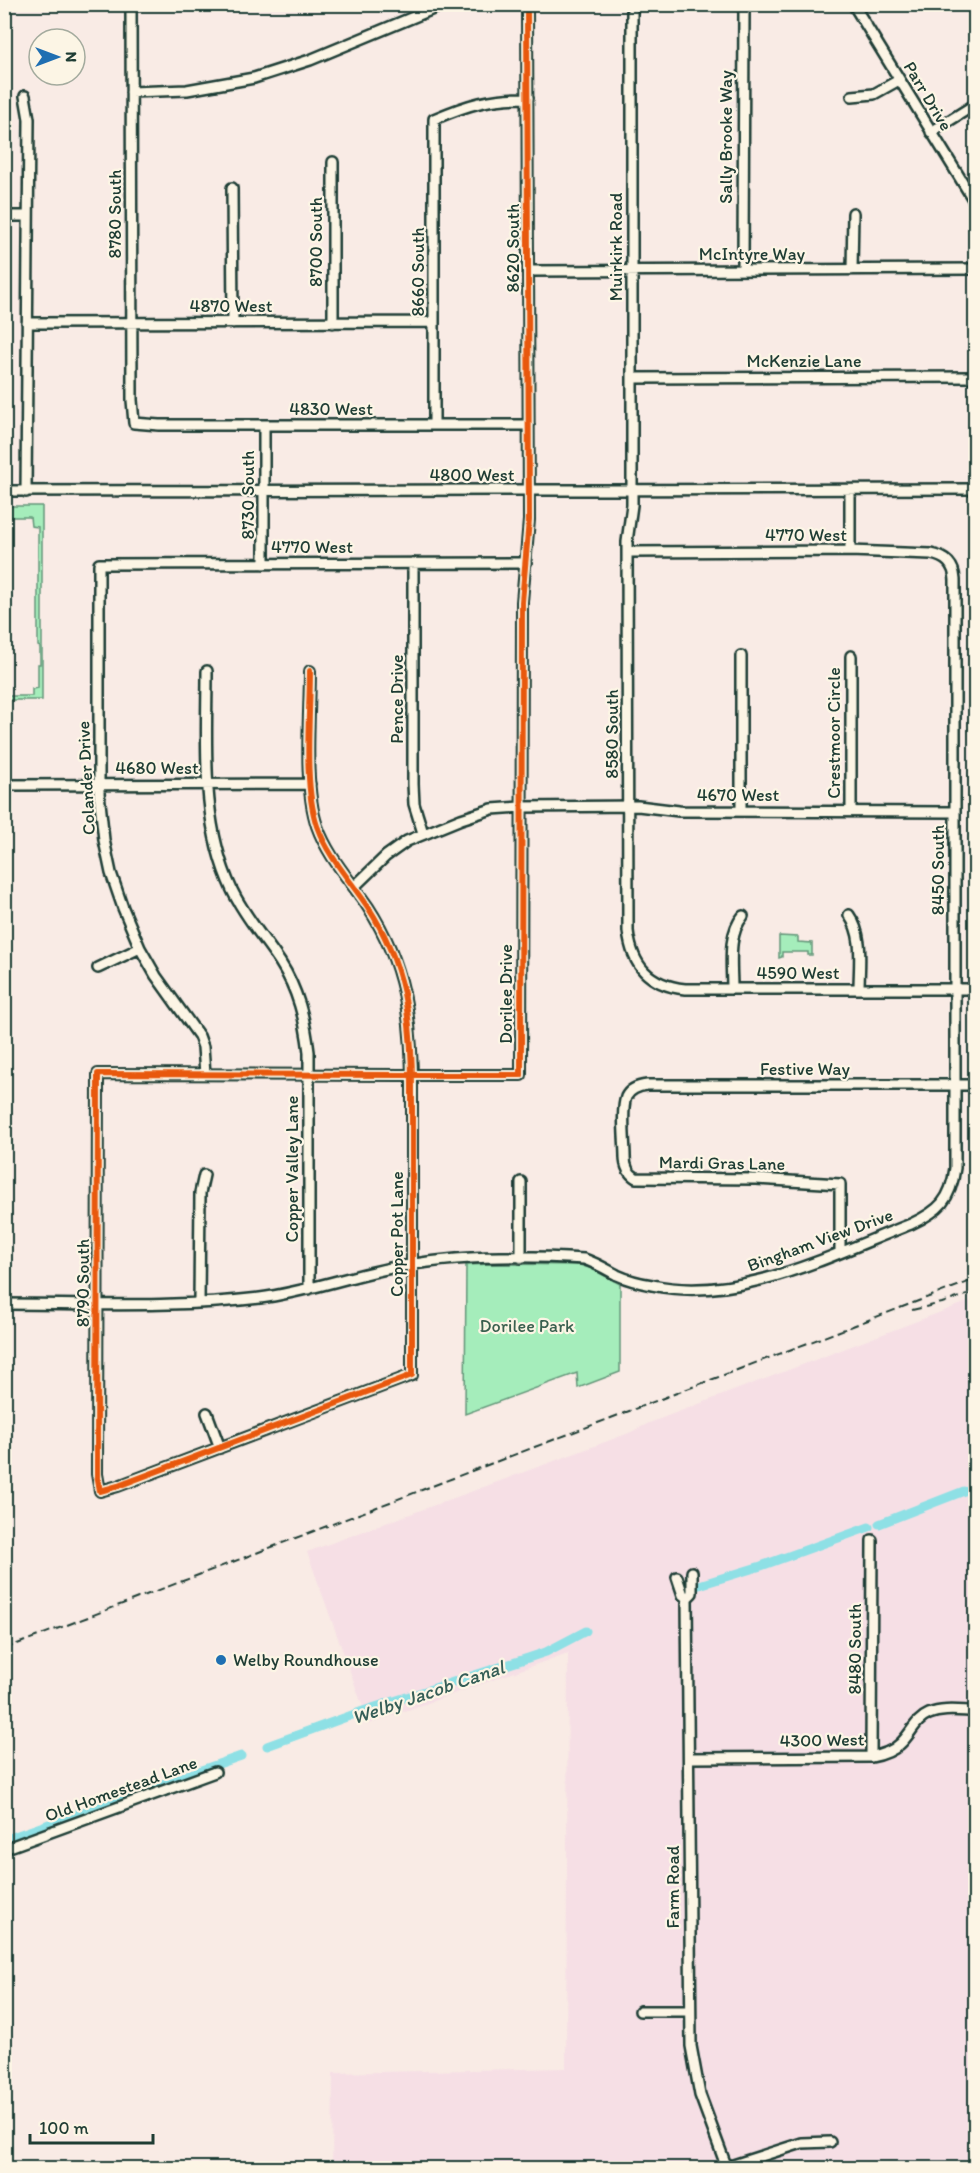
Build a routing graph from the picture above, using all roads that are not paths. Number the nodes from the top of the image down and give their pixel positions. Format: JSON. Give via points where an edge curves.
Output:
{"nodes":[{"id":1,"x":131,"y":4,"type":"edge"},
{"id":2,"x":527,"y":4,"type":"edge"},
{"id":3,"x":632,"y":4,"type":"edge"},
{"id":4,"x":744,"y":4,"type":"edge"},
{"id":5,"x":853,"y":4,"type":"edge"},
{"id":6,"x":442,"y":5,"type":"edge"},
{"id":7,"x":899,"y":80,"type":"junction"},
{"id":8,"x":131,"y":92,"type":"junction"},
{"id":9,"x":25,"y":96,"type":"dead end"},
{"id":10,"x":852,"y":96,"type":"dead end"},
{"id":11,"x":528,"y":98,"type":"junction"},
{"id":12,"x":975,"y":104,"type":"edge"},
{"id":13,"x":931,"y":132,"type":"junction"},
{"id":14,"x":333,"y":162,"type":"dead end"},
{"id":15,"x":232,"y":188,"type":"dead end"},
{"id":16,"x":975,"y":204,"type":"edge"},
{"id":17,"x":853,"y":213,"type":"dead end"},
{"id":18,"x":4,"y":216,"type":"edge"},
{"id":19,"x":28,"y":216,"type":"junction"},
{"id":20,"x":975,"y":269,"type":"edge"},
{"id":21,"x":743,"y":270,"type":"junction"},
{"id":22,"x":852,"y":270,"type":"junction"},
{"id":23,"x":528,"y":271,"type":"junction"},
{"id":24,"x":632,"y":271,"type":"junction"},
{"id":25,"x":333,"y":322,"type":"junction"},
{"id":26,"x":434,"y":322,"type":"junction"},
{"id":27,"x":132,"y":323,"type":"junction"},
{"id":28,"x":232,"y":323,"type":"junction"},
{"id":29,"x":27,"y":324,"type":"junction"},
{"id":30,"x":975,"y":377,"type":"edge"},
{"id":31,"x":632,"y":378,"type":"junction"},
{"id":32,"x":134,"y":423,"type":"joint"},
{"id":33,"x":264,"y":425,"type":"junction"},
{"id":34,"x":434,"y":425,"type":"junction"},
{"id":35,"x":529,"y":425,"type":"junction"},
{"id":36,"x":975,"y":489,"type":"edge"},
{"id":37,"x":632,"y":490,"type":"junction"},
{"id":38,"x":850,"y":490,"type":"junction"},
{"id":39,"x":264,"y":491,"type":"junction"},
{"id":40,"x":529,"y":491,"type":"junction"},
{"id":41,"x":4,"y":492,"type":"edge"},
{"id":42,"x":26,"y":492,"type":"junction"},
{"id":43,"x":850,"y":551,"type":"junction"},
{"id":44,"x":628,"y":552,"type":"junction"},
{"id":45,"x":948,"y":560,"type":"joint"},
{"id":46,"x":413,"y":563,"type":"junction"},
{"id":47,"x":526,"y":563,"type":"junction"},
{"id":48,"x":99,"y":564,"type":"joint"},
{"id":49,"x":264,"y":564,"type":"junction"},
{"id":50,"x":741,"y":656,"type":"dead end"},
{"id":51,"x":851,"y":656,"type":"dead end"},
{"id":52,"x":207,"y":671,"type":"dead end"},
{"id":53,"x":310,"y":671,"type":"dead end"},
{"id":54,"x":99,"y":784,"type":"junction"},
{"id":55,"x":310,"y":784,"type":"junction"},
{"id":56,"x":4,"y":785,"type":"edge"},
{"id":57,"x":208,"y":785,"type":"junction"},
{"id":58,"x":628,"y":806,"type":"junction"},
{"id":59,"x":521,"y":807,"type":"junction"},
{"id":60,"x":741,"y":811,"type":"junction"},
{"id":61,"x":851,"y":811,"type":"junction"},
{"id":62,"x":955,"y":812,"type":"junction"},
{"id":63,"x":423,"y":833,"type":"junction"},
{"id":64,"x":354,"y":887,"type":"junction"},
{"id":65,"x":849,"y":915,"type":"dead end"},
{"id":66,"x":742,"y":916,"type":"dead end"},
{"id":67,"x":140,"y":948,"type":"junction"},
{"id":68,"x":98,"y":968,"type":"dead end"},
{"id":69,"x":646,"y":974,"type":"joint"},
{"id":70,"x":732,"y":989,"type":"junction"},
{"id":71,"x":859,"y":989,"type":"junction"},
{"id":72,"x":955,"y":989,"type":"junction"},
{"id":73,"x":975,"y":989,"type":"edge"},
{"id":74,"x":98,"y":1074,"type":"joint"},
{"id":75,"x":205,"y":1074,"type":"junction"},
{"id":76,"x":309,"y":1075,"type":"junction"},
{"id":77,"x":412,"y":1075,"type":"junction"},
{"id":78,"x":954,"y":1085,"type":"junction"},
{"id":79,"x":975,"y":1085,"type":"edge"},
{"id":80,"x":635,"y":1088,"type":"joint"},
{"id":81,"x":204,"y":1176,"type":"dead end"},
{"id":82,"x":521,"y":1182,"type":"dead end"},
{"id":83,"x":953,"y":1182,"type":"joint"},
{"id":84,"x":840,"y":1251,"type":"junction"},
{"id":85,"x":521,"y":1258,"type":"junction"},
{"id":86,"x":412,"y":1264,"type":"junction"},
{"id":87,"x":309,"y":1289,"type":"junction"},
{"id":88,"x":199,"y":1303,"type":"junction"},
{"id":89,"x":4,"y":1304,"type":"edge"},
{"id":90,"x":98,"y":1304,"type":"junction"},
{"id":91,"x":207,"y":1413,"type":"dead end"},
{"id":92,"x":220,"y":1448,"type":"junction"},
{"id":93,"x":100,"y":1491,"type":"joint"},
{"id":94,"x":872,"y":1540,"type":"dead end"},
{"id":95,"x":692,"y":1572,"type":"dead end"},
{"id":96,"x":677,"y":1577,"type":"dead end"},
{"id":97,"x":687,"y":1598,"type":"junction"},
{"id":98,"x":975,"y":1711,"type":"edge"},
{"id":99,"x":871,"y":1757,"type":"junction"},
{"id":100,"x":689,"y":1758,"type":"junction"},
{"id":101,"x":216,"y":1772,"type":"dead end"},
{"id":102,"x":4,"y":1849,"type":"edge"},
{"id":103,"x":640,"y":2011,"type":"dead end"},
{"id":104,"x":690,"y":2011,"type":"junction"},
{"id":105,"x":830,"y":2142,"type":"dead end"},
{"id":106,"x":727,"y":2168,"type":"edge"}],
"edges":[{"from":1,"to":8,"type":"street","name":"8780 South"},
{"from":2,"to":11,"type":"street","name":"8620 South"},
{"from":3,"to":24,"type":"street","name":"Muirkirk Road"},
{"from":4,"to":21,"type":"street","name":"Sally Brooke Way"},
{"from":5,"to":7,"type":"street","name":"Parr Drive"},
{"from":6,"to":8,"type":"street","via":[[310,60],[254,78],[186,90]]},
{"from":7,"to":10,"type":"street","via":[[874,94]]},
{"from":7,"to":13,"type":"street","name":"Parr Drive"},
{"from":8,"to":27,"type":"street","name":"8780 South"},
{"from":9,"to":19,"type":"street","via":[[29,119]]},
{"from":11,"to":23,"type":"street","name":"8620 South"},
{"from":11,"to":26,"type":"street","name":"8660 South","via":[[492,99],[434,119]]},
{"from":12,"to":13,"type":"street"},
{"from":13,"to":16,"type":"street","name":"Parr Drive"},
{"from":14,"to":25,"type":"street","name":"8700 South"},
{"from":15,"to":28,"type":"street"},
{"from":17,"to":22,"type":"street"},
{"from":18,"to":19,"type":"street"},
{"from":19,"to":29,"type":"street"},
{"from":20,"to":22,"type":"street","name":"McIntyre Way"},
{"from":21,"to":22,"type":"street","name":"McIntyre Way"},
{"from":21,"to":24,"type":"street","name":"McIntyre Way"},
{"from":23,"to":24,"type":"street","name":"McIntyre Way"},
{"from":23,"to":35,"type":"street","name":"8620 South"},
{"from":24,"to":31,"type":"street","name":"Muirkirk Road"},
{"from":25,"to":26,"type":"street","name":"4870 West"},
{"from":25,"to":28,"type":"street","name":"4870 West"},
{"from":26,"to":34,"type":"street","name":"8660 South"},
{"from":27,"to":28,"type":"street","name":"4870 West"},
{"from":27,"to":29,"type":"street","name":"4870 West"},
{"from":27,"to":32,"type":"street","name":"8780 South"},
{"from":29,"to":42,"type":"street"},
{"from":30,"to":31,"type":"street","name":"McKenzie Lane"},
{"from":31,"to":37,"type":"street","name":"Muirkirk Road"},
{"from":32,"to":33,"type":"street","name":"4830 West"},
{"from":33,"to":34,"type":"street","name":"4830 West"},
{"from":33,"to":39,"type":"street","name":"8730 South"},
{"from":34,"to":35,"type":"street","name":"4830 West"},
{"from":35,"to":40,"type":"street","name":"8620 South"},
{"from":36,"to":38,"type":"street","name":"4800 West"},
{"from":37,"to":38,"type":"street","name":"4800 West"},
{"from":37,"to":40,"type":"street","name":"4800 West"},
{"from":37,"to":44,"type":"street","name":"8580 South"},
{"from":38,"to":43,"type":"street"},
{"from":39,"to":40,"type":"street","name":"4800 West"},
{"from":39,"to":42,"type":"street","name":"4800 West"},
{"from":39,"to":49,"type":"street","name":"8730 South"},
{"from":40,"to":47,"type":"street","name":"Dorilee Drive"},
{"from":41,"to":42,"type":"street","name":"4800 West"},
{"from":43,"to":44,"type":"street","name":"4770 West"},
{"from":43,"to":45,"type":"street","name":"4770 West","via":[[931,554]]},
{"from":44,"to":58,"type":"street","name":"8580 South"},
{"from":45,"to":62,"type":"street","name":"8450 South","via":[[955,573]]},
{"from":46,"to":47,"type":"street","name":"4770 West"},
{"from":46,"to":49,"type":"street","name":"4770 West"},
{"from":46,"to":63,"type":"street","name":"Pence Drive","via":[[413,797]]},
{"from":47,"to":59,"type":"street","name":"Dorilee Drive","via":[[522,602]]},
{"from":48,"to":49,"type":"street","name":"4770 West"},
{"from":48,"to":54,"type":"street","name":"Colander Drive"},
{"from":50,"to":60,"type":"street"},
{"from":51,"to":61,"type":"street","name":"Crestmoor Circle"},
{"from":52,"to":57,"type":"street","name":"Copper Valley Lane"},
{"from":53,"to":55,"type":"street","name":"Copper Pot Lane"},
{"from":54,"to":56,"type":"street","name":"4680 West"},
{"from":54,"to":57,"type":"street","name":"4680 West"},
{"from":54,"to":67,"type":"street","name":"Colander Drive","via":[[111,873]]},
{"from":55,"to":57,"type":"street","name":"4680 West"},
{"from":55,"to":64,"type":"street","name":"Copper Pot Lane","via":[[322,838]]},
{"from":57,"to":76,"type":"street","name":"Copper Valley Lane","via":[[215,838],[232,891],[295,989],[305,1019]]},
{"from":58,"to":59,"type":"street","name":"4670 West"},
{"from":58,"to":60,"type":"street","name":"4670 West"},
{"from":58,"to":69,"type":"street","name":"8580 South","via":[[628,931],[634,957]]},
{"from":59,"to":63,"type":"street","name":"4670 West","via":[[482,812]]},
{"from":59,"to":77,"type":"street","name":"Dorilee Drive","via":[[520,1076]]},
{"from":60,"to":61,"type":"street","name":"4670 West"},
{"from":61,"to":62,"type":"street","name":"4670 West"},
{"from":62,"to":72,"type":"street","name":"8450 South"},
{"from":63,"to":64,"type":"street","name":"4670 West","via":[[395,849]]},
{"from":64,"to":77,"type":"street","name":"Copper Pot Lane","via":[[384,935],[400,975],[410,1022]]},
{"from":65,"to":71,"type":"street","via":[[859,934]]},
{"from":66,"to":70,"type":"street","via":[[732,934]]},
{"from":67,"to":68,"type":"street"},
{"from":67,"to":75,"type":"street","name":"Colander Drive","via":[[199,1036]]},
{"from":69,"to":70,"type":"street","name":"4590 West","via":[[673,988]]},
{"from":70,"to":71,"type":"street","name":"4590 West"},
{"from":71,"to":72,"type":"street","name":"4590 West"},
{"from":72,"to":73,"type":"street","name":"4590 West"},
{"from":72,"to":78,"type":"street","name":"8450 South"},
{"from":74,"to":75,"type":"street","name":"Dorilee Drive"},
{"from":74,"to":90,"type":"street","name":"8790 South"},
{"from":75,"to":76,"type":"street","name":"Dorilee Drive"},
{"from":76,"to":77,"type":"street","name":"Dorilee Drive"},
{"from":76,"to":87,"type":"street","name":"Copper Valley Lane"},
{"from":77,"to":86,"type":"street","name":"Copper Pot Lane"},
{"from":78,"to":79,"type":"street","name":"Festive Way"},
{"from":78,"to":80,"type":"street","name":"Festive Way"},
{"from":78,"to":83,"type":"street","name":"8450 South"},
{"from":80,"to":84,"type":"street","name":"Mardi Gras Lane","via":[[626,1097],[625,1105],[625,1164],[630,1175],[840,1184]]},
{"from":81,"to":88,"type":"street","via":[[200,1193]]},
{"from":82,"to":85,"type":"street"},
{"from":83,"to":84,"type":"street","name":"Bingham View Drive","via":[[942,1205],[929,1216]]},
{"from":84,"to":85,"type":"street","name":"Bingham View Drive","via":[[762,1280],[709,1289],[676,1289],[636,1282],[584,1259]]},
{"from":85,"to":86,"type":"street","name":"Bingham View Drive"},
{"from":86,"to":87,"type":"street","name":"Bingham View Drive"},
{"from":86,"to":92,"type":"street","name":"Copper Pot Lane","via":[[412,1375]]},
{"from":87,"to":88,"type":"street","name":"Bingham View Drive"},
{"from":88,"to":90,"type":"street","name":"Bingham View Drive"},
{"from":89,"to":90,"type":"street","name":"Bingham View Drive"},
{"from":90,"to":93,"type":"street","name":"8790 South"},
{"from":91,"to":92,"type":"street"},
{"from":92,"to":93,"type":"street","name":"Copper Pot Lane"},
{"from":94,"to":99,"type":"street","name":"8480 South"},
{"from":95,"to":97,"type":"street","via":[[692,1593]]},
{"from":96,"to":97,"type":"street"},
{"from":97,"to":100,"type":"street","name":"Farm Road"},
{"from":98,"to":99,"type":"street","name":"4300 West","via":[[930,1714],[916,1723],[900,1744]]},
{"from":99,"to":100,"type":"street","name":"4300 West"},
{"from":100,"to":104,"type":"street","name":"Farm Road"},
{"from":101,"to":102,"type":"street","name":"Old Homestead Lane"},
{"from":103,"to":104,"type":"street"},
{"from":104,"to":106,"type":"street","name":"Farm Road","via":[[690,2046],[696,2080]]},
{"from":105,"to":106,"type":"street","via":[[802,2144]]}]}
